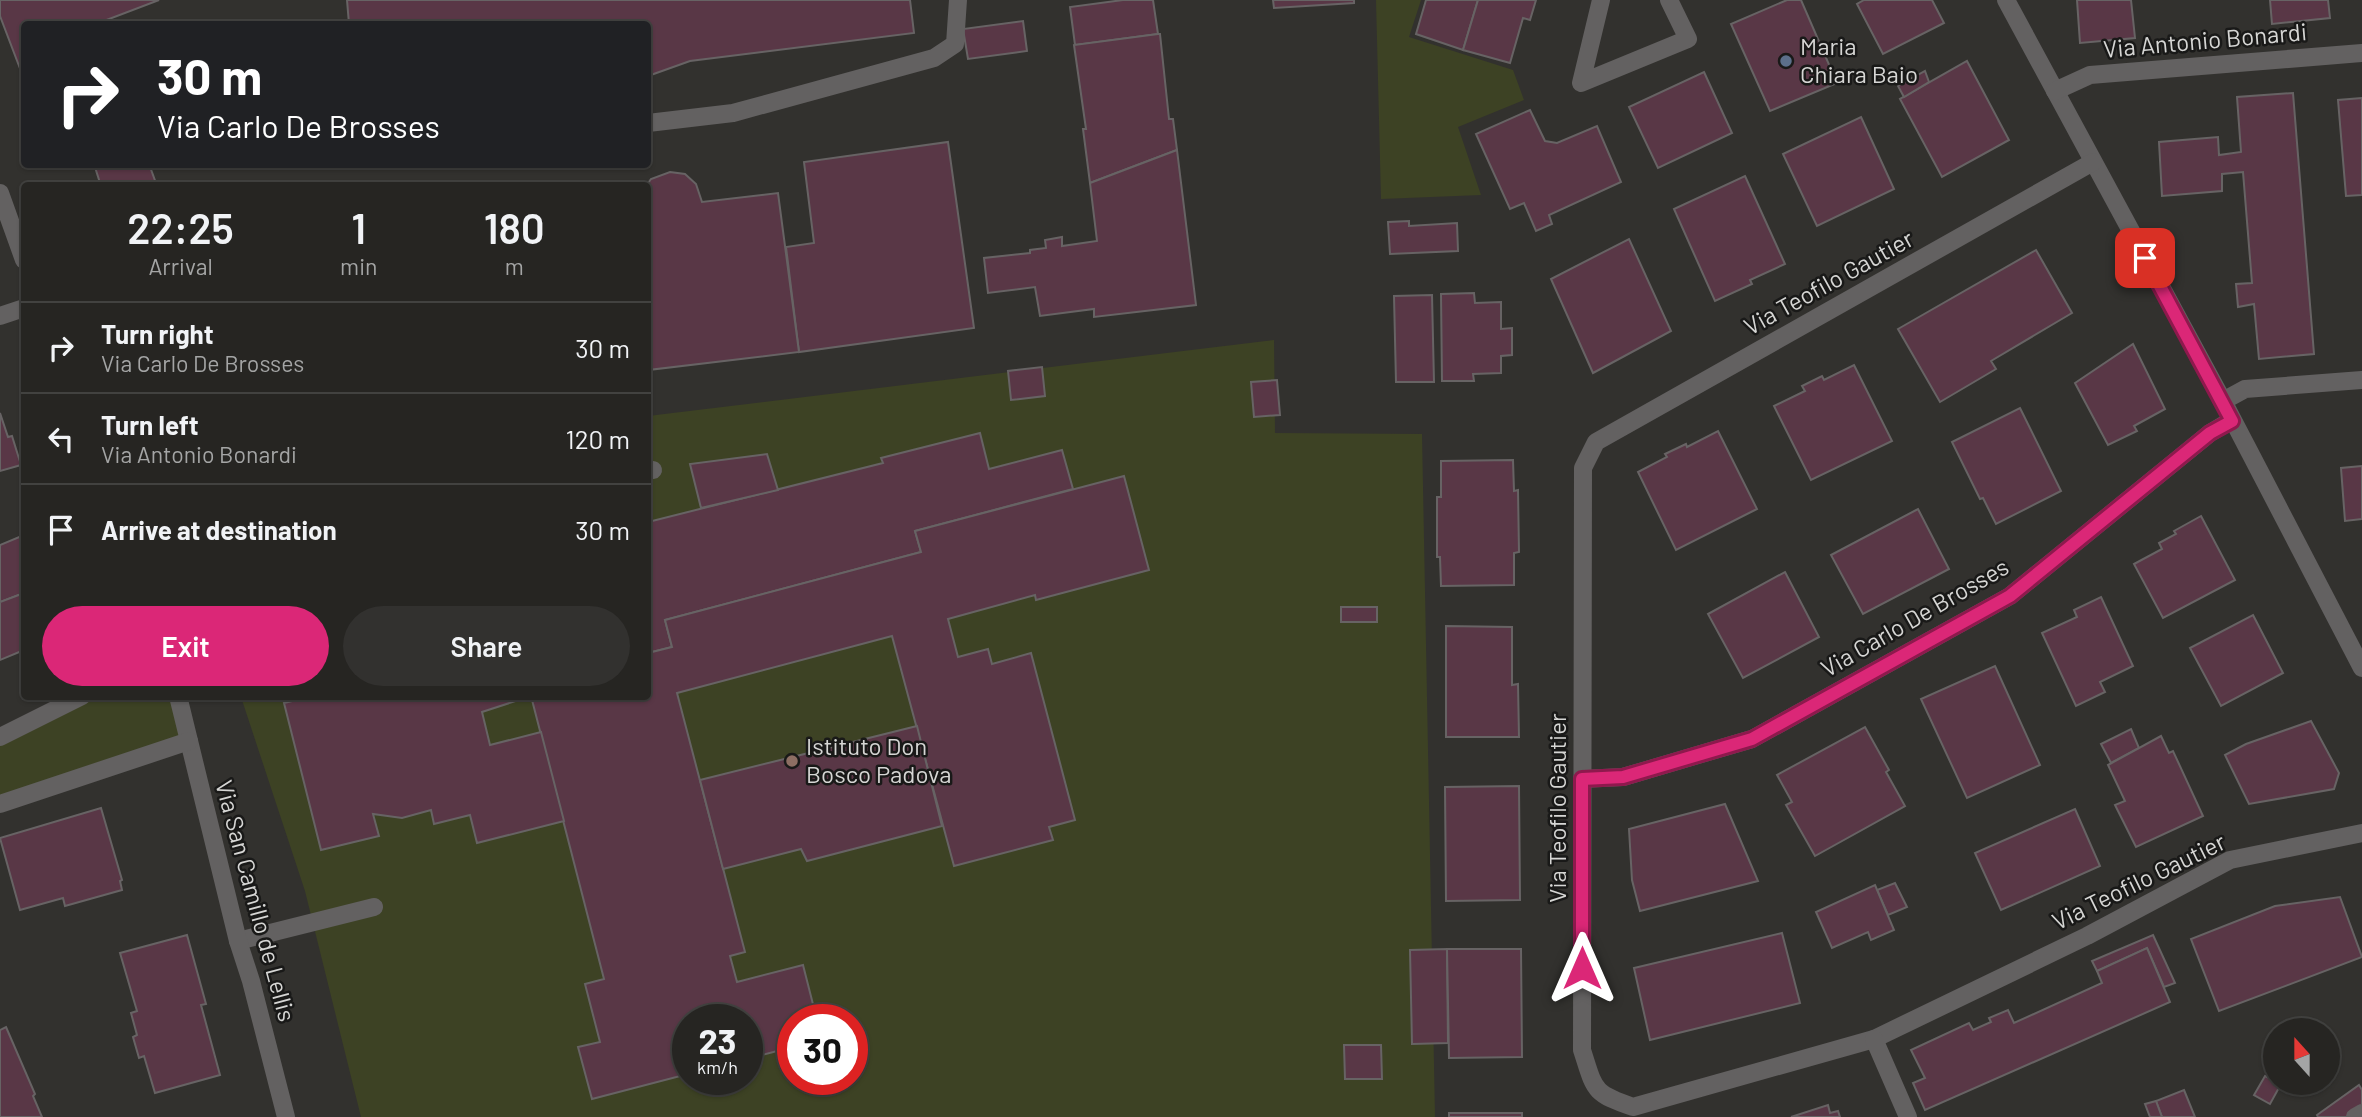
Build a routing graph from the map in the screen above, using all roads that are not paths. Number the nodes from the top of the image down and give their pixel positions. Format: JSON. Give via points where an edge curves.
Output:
{"nodes":[{"id":1,"x":958,"y":0,"type":"edge"},
{"id":2,"x":1601,"y":0,"type":"edge"},
{"id":3,"x":1669,"y":0,"type":"edge"},
{"id":4,"x":2006,"y":0,"type":"edge"},
{"id":5,"x":2362,"y":52,"type":"edge"},
{"id":6,"x":2055,"y":91,"type":"junction"},
{"id":7,"x":651,"y":123,"type":"edge"},
{"id":8,"x":2093,"y":162,"type":"junction"},
{"id":9,"x":0,"y":193,"type":"edge"},
{"id":10,"x":21,"y":252,"type":"edge"},
{"id":11,"x":21,"y":309,"type":"edge"},
{"id":12,"x":0,"y":316,"type":"edge"},
{"id":13,"x":2362,"y":380,"type":"edge"},
{"id":14,"x":2223,"y":401,"type":"junction"},
{"id":15,"x":2232,"y":421,"type":"junction"},
{"id":16,"x":2362,"y":668,"type":"edge"},
{"id":17,"x":74,"y":700,"type":"edge"},
{"id":18,"x":179,"y":700,"type":"edge"},
{"id":19,"x":0,"y":737,"type":"edge"},
{"id":20,"x":189,"y":741,"type":"junction"},
{"id":21,"x":1582,"y":779,"type":"junction"},
{"id":22,"x":0,"y":804,"type":"edge"},
{"id":23,"x":2362,"y":833,"type":"edge"},
{"id":24,"x":374,"y":907,"type":"dead end"},
{"id":25,"x":238,"y":941,"type":"junction"},
{"id":26,"x":1874,"y":1039,"type":"junction"},
{"id":27,"x":2362,"y":1113,"type":"edge"},
{"id":28,"x":286,"y":1117,"type":"edge"},
{"id":29,"x":1908,"y":1117,"type":"edge"},
{"id":30,"x":2355,"y":1117,"type":"edge"}],
"edges":[{"from":1,"to":7,"type":"street","via":[[955,44],[934,58],[733,113]]},
{"from":2,"to":3,"type":"street","via":[[1581,83],[1688,39]]},
{"from":4,"to":6,"type":"street"},
{"from":5,"to":6,"type":"street","name":"Via Antonio Bonardi","via":[[2090,75]]},
{"from":6,"to":8,"type":"street"},
{"from":8,"to":14,"type":"street"},
{"from":8,"to":21,"type":"street","name":"Via Teofilo Gautier","via":[[1595,442],[1583,468]]},
{"from":9,"to":10,"type":"street"},
{"from":11,"to":12,"type":"street"},
{"from":13,"to":14,"type":"street","via":[[2245,389]]},
{"from":14,"to":15,"type":"street"},
{"from":15,"to":16,"type":"street"},
{"from":15,"to":21,"type":"street","name":"Via Carlo De Brosses","via":[[2210,433],[2010,596],[1752,739],[1623,777]]},
{"from":17,"to":19,"type":"street"},
{"from":18,"to":20,"type":"street","name":"Via San Camillo de Lellis"},
{"from":20,"to":22,"type":"street"},
{"from":20,"to":25,"type":"street","name":"Via San Camillo de Lellis"},
{"from":21,"to":26,"type":"street","name":"Via Teofilo Gautier","via":[[1582,1050],[1600,1093],[1633,1107]]},
{"from":23,"to":26,"type":"street","name":"Via Teofilo Gautier","via":[[2230,860],[2087,936]]},
{"from":24,"to":25,"type":"street"},
{"from":25,"to":28,"type":"street","name":"Via San Camillo de Lellis"},
{"from":26,"to":29,"type":"street"},
{"from":27,"to":30,"type":"street"}]}
